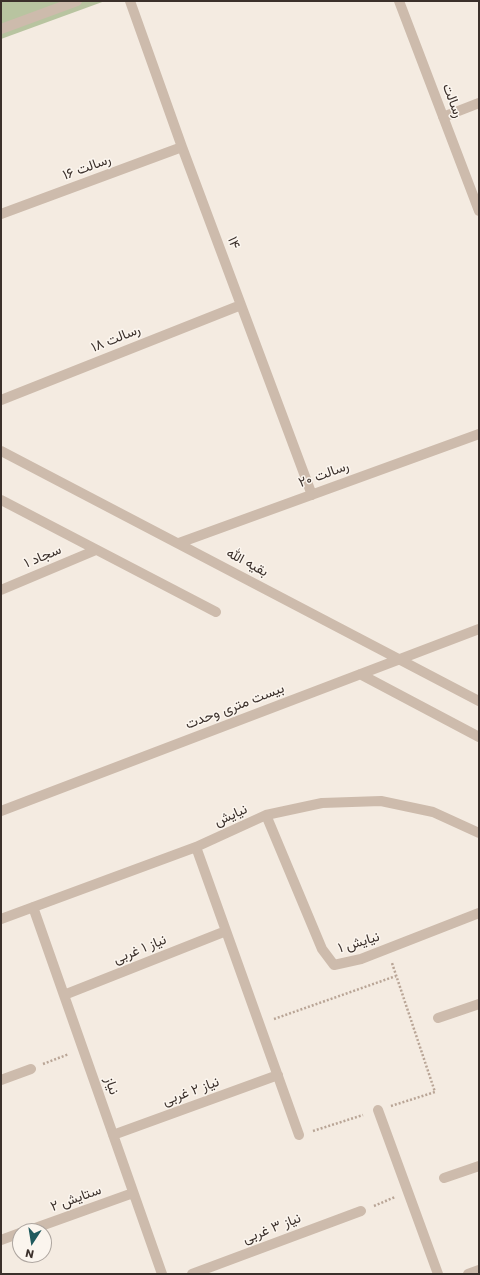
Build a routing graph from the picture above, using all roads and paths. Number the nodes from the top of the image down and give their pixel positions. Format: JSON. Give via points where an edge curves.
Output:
{"nodes":[{"id":1,"x":77,"y":1,"type":"edge"},
{"id":2,"x":130,"y":1,"type":"edge"},
{"id":3,"x":399,"y":1,"type":"edge"},
{"id":4,"x":1,"y":29,"type":"edge"},
{"id":5,"x":479,"y":103,"type":"edge"},
{"id":6,"x":443,"y":117,"type":"junction"},
{"id":7,"x":182,"y":147,"type":"junction"},
{"id":8,"x":479,"y":211,"type":"edge"},
{"id":9,"x":1,"y":214,"type":"edge"},
{"id":10,"x":241,"y":305,"type":"junction"},
{"id":11,"x":1,"y":400,"type":"edge"},
{"id":12,"x":479,"y":434,"type":"edge"},
{"id":13,"x":1,"y":451,"type":"edge"},
{"id":14,"x":312,"y":495,"type":"junction"},
{"id":15,"x":1,"y":500,"type":"edge"},
{"id":16,"x":179,"y":543,"type":"junction"},
{"id":17,"x":96,"y":550,"type":"junction"},
{"id":18,"x":1,"y":590,"type":"edge"},
{"id":19,"x":216,"y":612,"type":"dead end"},
{"id":20,"x":479,"y":628,"type":"edge"},
{"id":21,"x":398,"y":659,"type":"junction"},
{"id":22,"x":360,"y":674,"type":"junction"},
{"id":23,"x":479,"y":701,"type":"edge"},
{"id":24,"x":479,"y":737,"type":"edge"},
{"id":25,"x":1,"y":811,"type":"edge"},
{"id":26,"x":266,"y":815,"type":"junction"},
{"id":27,"x":479,"y":833,"type":"edge"},
{"id":28,"x":196,"y":847,"type":"junction"},
{"id":29,"x":33,"y":907,"type":"junction"},
{"id":30,"x":479,"y":913,"type":"edge"},
{"id":31,"x":1,"y":919,"type":"edge"},
{"id":32,"x":226,"y":931,"type":"junction"},
{"id":33,"x":387,"y":949,"type":"junction"},
{"id":34,"x":396,"y":976,"type":"junction"},
{"id":35,"x":64,"y":995,"type":"junction"},
{"id":36,"x":479,"y":1004,"type":"edge"},
{"id":37,"x":438,"y":1018,"type":"dead end"},
{"id":38,"x":259,"y":1024,"type":"junction"},
{"id":39,"x":84,"y":1048,"type":"junction"},
{"id":40,"x":32,"y":1069,"type":"joint"},
{"id":41,"x":278,"y":1075,"type":"junction"},
{"id":42,"x":1,"y":1080,"type":"edge"},
{"id":43,"x":378,"y":1110,"type":"junction"},
{"id":44,"x":113,"y":1135,"type":"junction"},
{"id":45,"x":299,"y":1135,"type":"joint"},
{"id":46,"x":479,"y":1166,"type":"edge"},
{"id":47,"x":444,"y":1178,"type":"dead end"},
{"id":48,"x":133,"y":1193,"type":"junction"},
{"id":49,"x":361,"y":1210,"type":"dead end"},
{"id":50,"x":49,"y":1223,"type":"edge"},
{"id":51,"x":12,"y":1237,"type":"edge"},
{"id":52,"x":1,"y":1240,"type":"edge"},
{"id":53,"x":479,"y":1270,"type":"edge"},
{"id":54,"x":162,"y":1274,"type":"edge"},
{"id":55,"x":192,"y":1274,"type":"edge"},
{"id":56,"x":438,"y":1274,"type":"edge"},
{"id":57,"x":468,"y":1274,"type":"edge"}],
"edges":[{"from":1,"to":4,"type":"street"},
{"from":2,"to":7,"type":"street","name":"۱۴"},
{"from":3,"to":6,"type":"street","name":"رسالت"},
{"from":5,"to":6,"type":"street"},
{"from":6,"to":8,"type":"street","name":"رسالت"},
{"from":7,"to":9,"type":"street","name":"رسالت ۱۶"},
{"from":7,"to":10,"type":"street","name":"۱۴"},
{"from":10,"to":11,"type":"street","name":"رسالت ۱۸"},
{"from":10,"to":14,"type":"street","name":"۱۴"},
{"from":12,"to":14,"type":"street","name":"رسالت ۲۰"},
{"from":13,"to":16,"type":"street","name":"بقیه الله"},
{"from":14,"to":16,"type":"street","name":"رسالت ۲۰"},
{"from":15,"to":17,"type":"street"},
{"from":16,"to":21,"type":"street","name":"بقیه الله"},
{"from":17,"to":18,"type":"street","name":"سجاد ۱"},
{"from":17,"to":19,"type":"street"},
{"from":20,"to":21,"type":"street","name":"بیست متری وحدت"},
{"from":21,"to":22,"type":"street","name":"بیست متری وحدت"},
{"from":21,"to":23,"type":"street","name":"بقیه الله"},
{"from":22,"to":24,"type":"street"},
{"from":22,"to":25,"type":"street","name":"بیست متری وحدت"},
{"from":26,"to":27,"type":"street","name":"نیایش","via":[[322,804],[381,801],[433,812]]},
{"from":26,"to":28,"type":"street","name":"نیایش"},
{"from":26,"to":33,"type":"street","name":"نیایش ۱","via":[[322,950],[334,965],[361,959]]},
{"from":28,"to":29,"type":"street","name":"نیایش"},
{"from":28,"to":32,"type":"street"},
{"from":29,"to":31,"type":"street","name":"نیایش"},
{"from":29,"to":35,"type":"street","name":"نیاز"},
{"from":30,"to":33,"type":"street","name":"نیایش ۱"},
{"from":32,"to":35,"type":"street","name":"نیاز ۱ غربی"},
{"from":32,"to":38,"type":"street"},
{"from":33,"to":34,"type":"path"},
{"from":34,"to":38,"type":"path"},
{"from":34,"to":43,"type":"path","via":[[435,1092]]},
{"from":35,"to":39,"type":"street","name":"نیاز"},
{"from":36,"to":37,"type":"street"},
{"from":38,"to":41,"type":"street"},
{"from":39,"to":40,"type":"path"},
{"from":39,"to":44,"type":"street","name":"نیاز"},
{"from":40,"to":42,"type":"street"},
{"from":41,"to":44,"type":"street","name":"نیاز ۲ غربی"},
{"from":41,"to":45,"type":"street"},
{"from":43,"to":45,"type":"path"},
{"from":43,"to":56,"type":"street"},
{"from":44,"to":48,"type":"street","name":"نیاز"},
{"from":46,"to":47,"type":"street"},
{"from":48,"to":50,"type":"street","name":"ستایش ۲"},
{"from":48,"to":54,"type":"street","name":"نیاز"},
{"from":49,"to":55,"type":"street","name":"نیاز ۳ غربی"},
{"from":51,"to":52,"type":"street"},
{"from":53,"to":57,"type":"street"}]}
